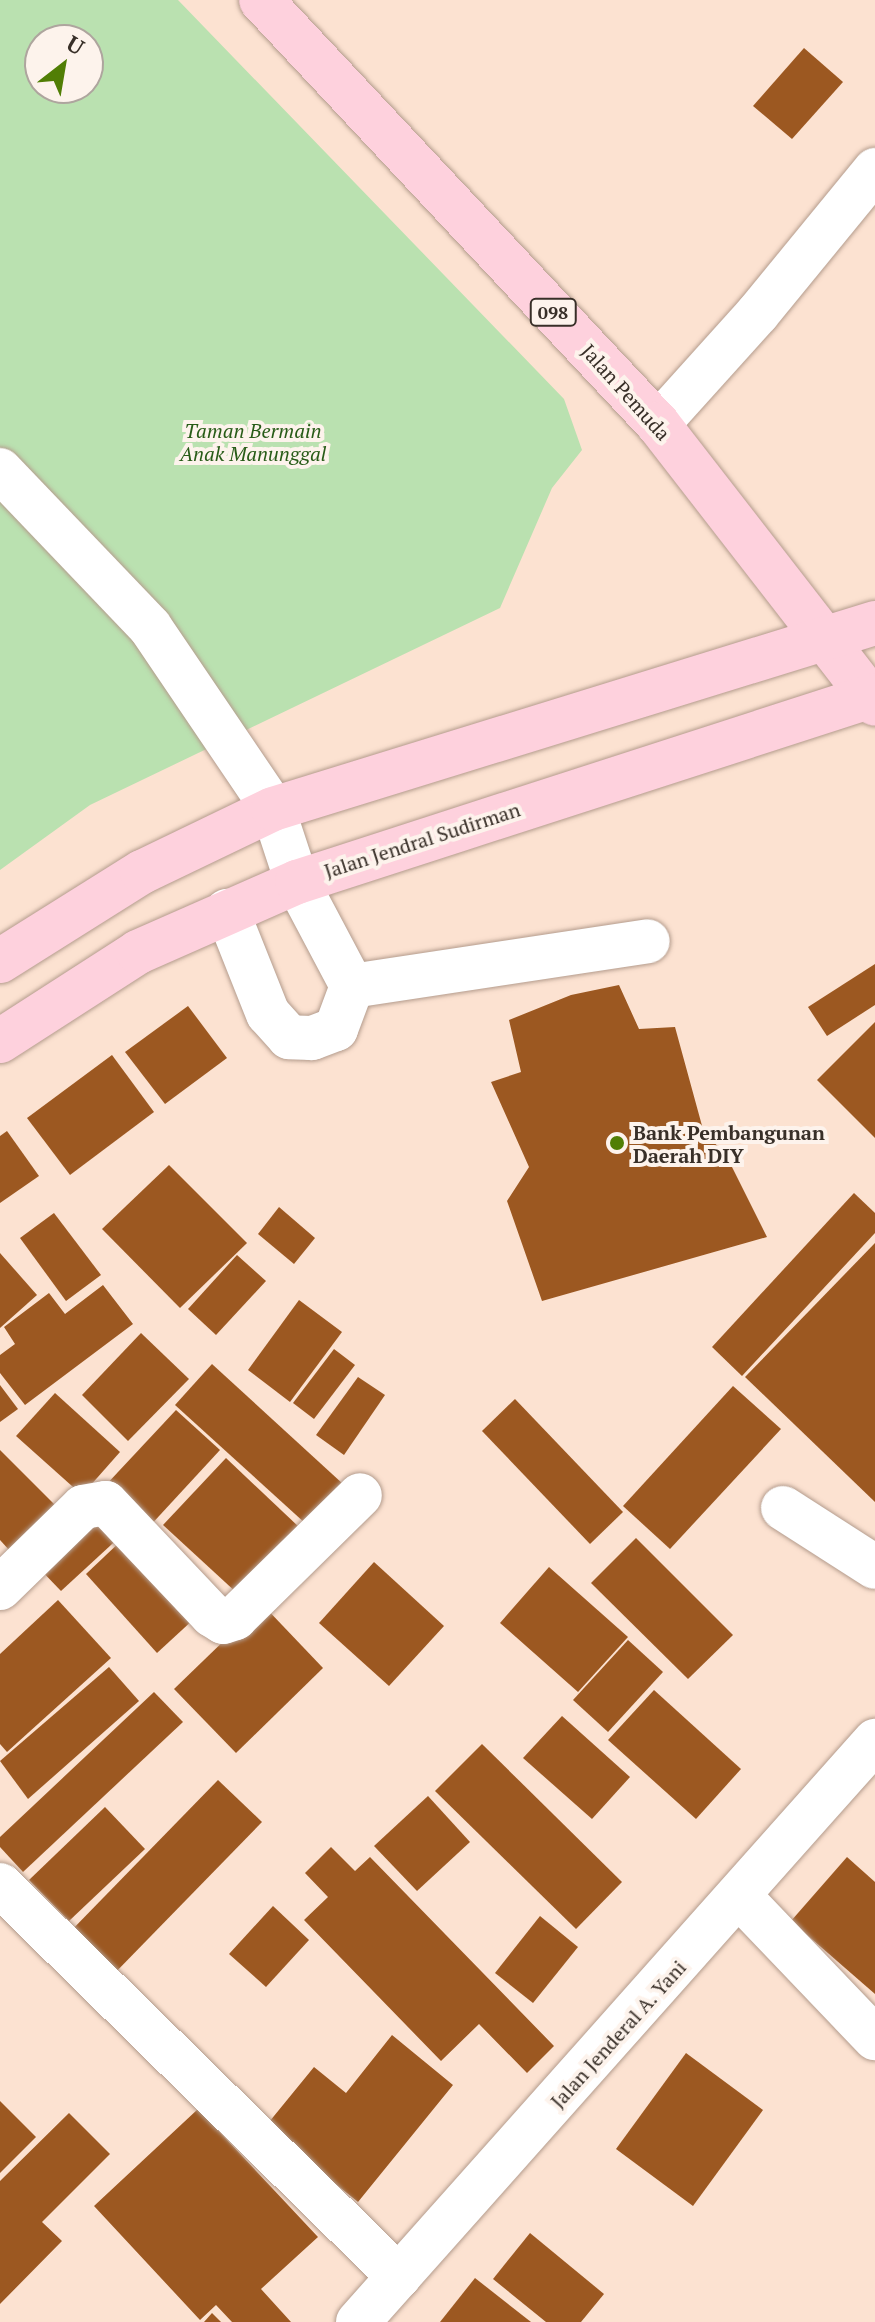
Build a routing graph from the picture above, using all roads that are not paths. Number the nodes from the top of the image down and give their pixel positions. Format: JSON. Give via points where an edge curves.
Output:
{"nodes":[{"id":1,"x":261,"y":0,"type":"edge"},
{"id":2,"x":875,"y":170,"type":"edge"},
{"id":3,"x":658,"y":424,"type":"junction"},
{"id":4,"x":0,"y":470,"type":"edge"},
{"id":5,"x":875,"y":623,"type":"edge"},
{"id":6,"x":828,"y":638,"type":"junction"},
{"id":7,"x":873,"y":699,"type":"edge"},
{"id":8,"x":273,"y":809,"type":"junction"},
{"id":9,"x":297,"y":882,"type":"junction"},
{"id":10,"x":227,"y":911,"type":"junction"},
{"id":11,"x":648,"y":941,"type":"dead end"},
{"id":12,"x":0,"y":961,"type":"edge"},
{"id":13,"x":352,"y":986,"type":"junction"},
{"id":14,"x":0,"y":1041,"type":"edge"},
{"id":15,"x":360,"y":1495,"type":"dead end"},
{"id":16,"x":783,"y":1508,"type":"dead end"},
{"id":17,"x":875,"y":1567,"type":"edge"},
{"id":18,"x":0,"y":1588,"type":"edge"},
{"id":19,"x":875,"y":1741,"type":"edge"},
{"id":20,"x":0,"y":1885,"type":"edge"},
{"id":21,"x":741,"y":1898,"type":"junction"},
{"id":22,"x":875,"y":2038,"type":"edge"},
{"id":23,"x":399,"y":2277,"type":"junction"},
{"id":24,"x":358,"y":2322,"type":"edge"}],
"edges":[{"from":1,"to":3,"type":"main road","name":"Jalan Pemuda","number":"098"},
{"from":2,"to":3,"type":"street"},
{"from":3,"to":6,"type":"main road","name":"Jalan Pemuda","number":"098"},
{"from":4,"to":8,"type":"street","via":[[150,627]]},
{"from":5,"to":6,"type":"main road"},
{"from":6,"to":7,"type":"main road","name":"Jalan Pemuda"},
{"from":6,"to":8,"type":"main road"},
{"from":7,"to":9,"type":"main road","name":"Jalan Jendral Sudirman"},
{"from":8,"to":9,"type":"street"},
{"from":8,"to":12,"type":"main road","via":[[142,872]]},
{"from":9,"to":10,"type":"main road","name":"Jalan Jendral Sudirman"},
{"from":9,"to":13,"type":"street"},
{"from":10,"to":13,"type":"street","via":[[268,1014],[289,1037],[312,1038],[336,1029]]},
{"from":10,"to":14,"type":"main road","name":"Jalan Jendral Sudirman","via":[[138,952]]},
{"from":11,"to":13,"type":"street"},
{"from":15,"to":18,"type":"street","via":[[235,1618],[223,1622],[106,1503],[83,1507]]},
{"from":16,"to":17,"type":"street"},
{"from":19,"to":21,"type":"street","name":"Jalan Jenderal A. Yani"},
{"from":20,"to":23,"type":"street"},
{"from":21,"to":22,"type":"street"},
{"from":21,"to":23,"type":"street","name":"Jalan Jenderal A. Yani"},
{"from":23,"to":24,"type":"street","name":"Jalan Jenderal A. Yani"}]}
